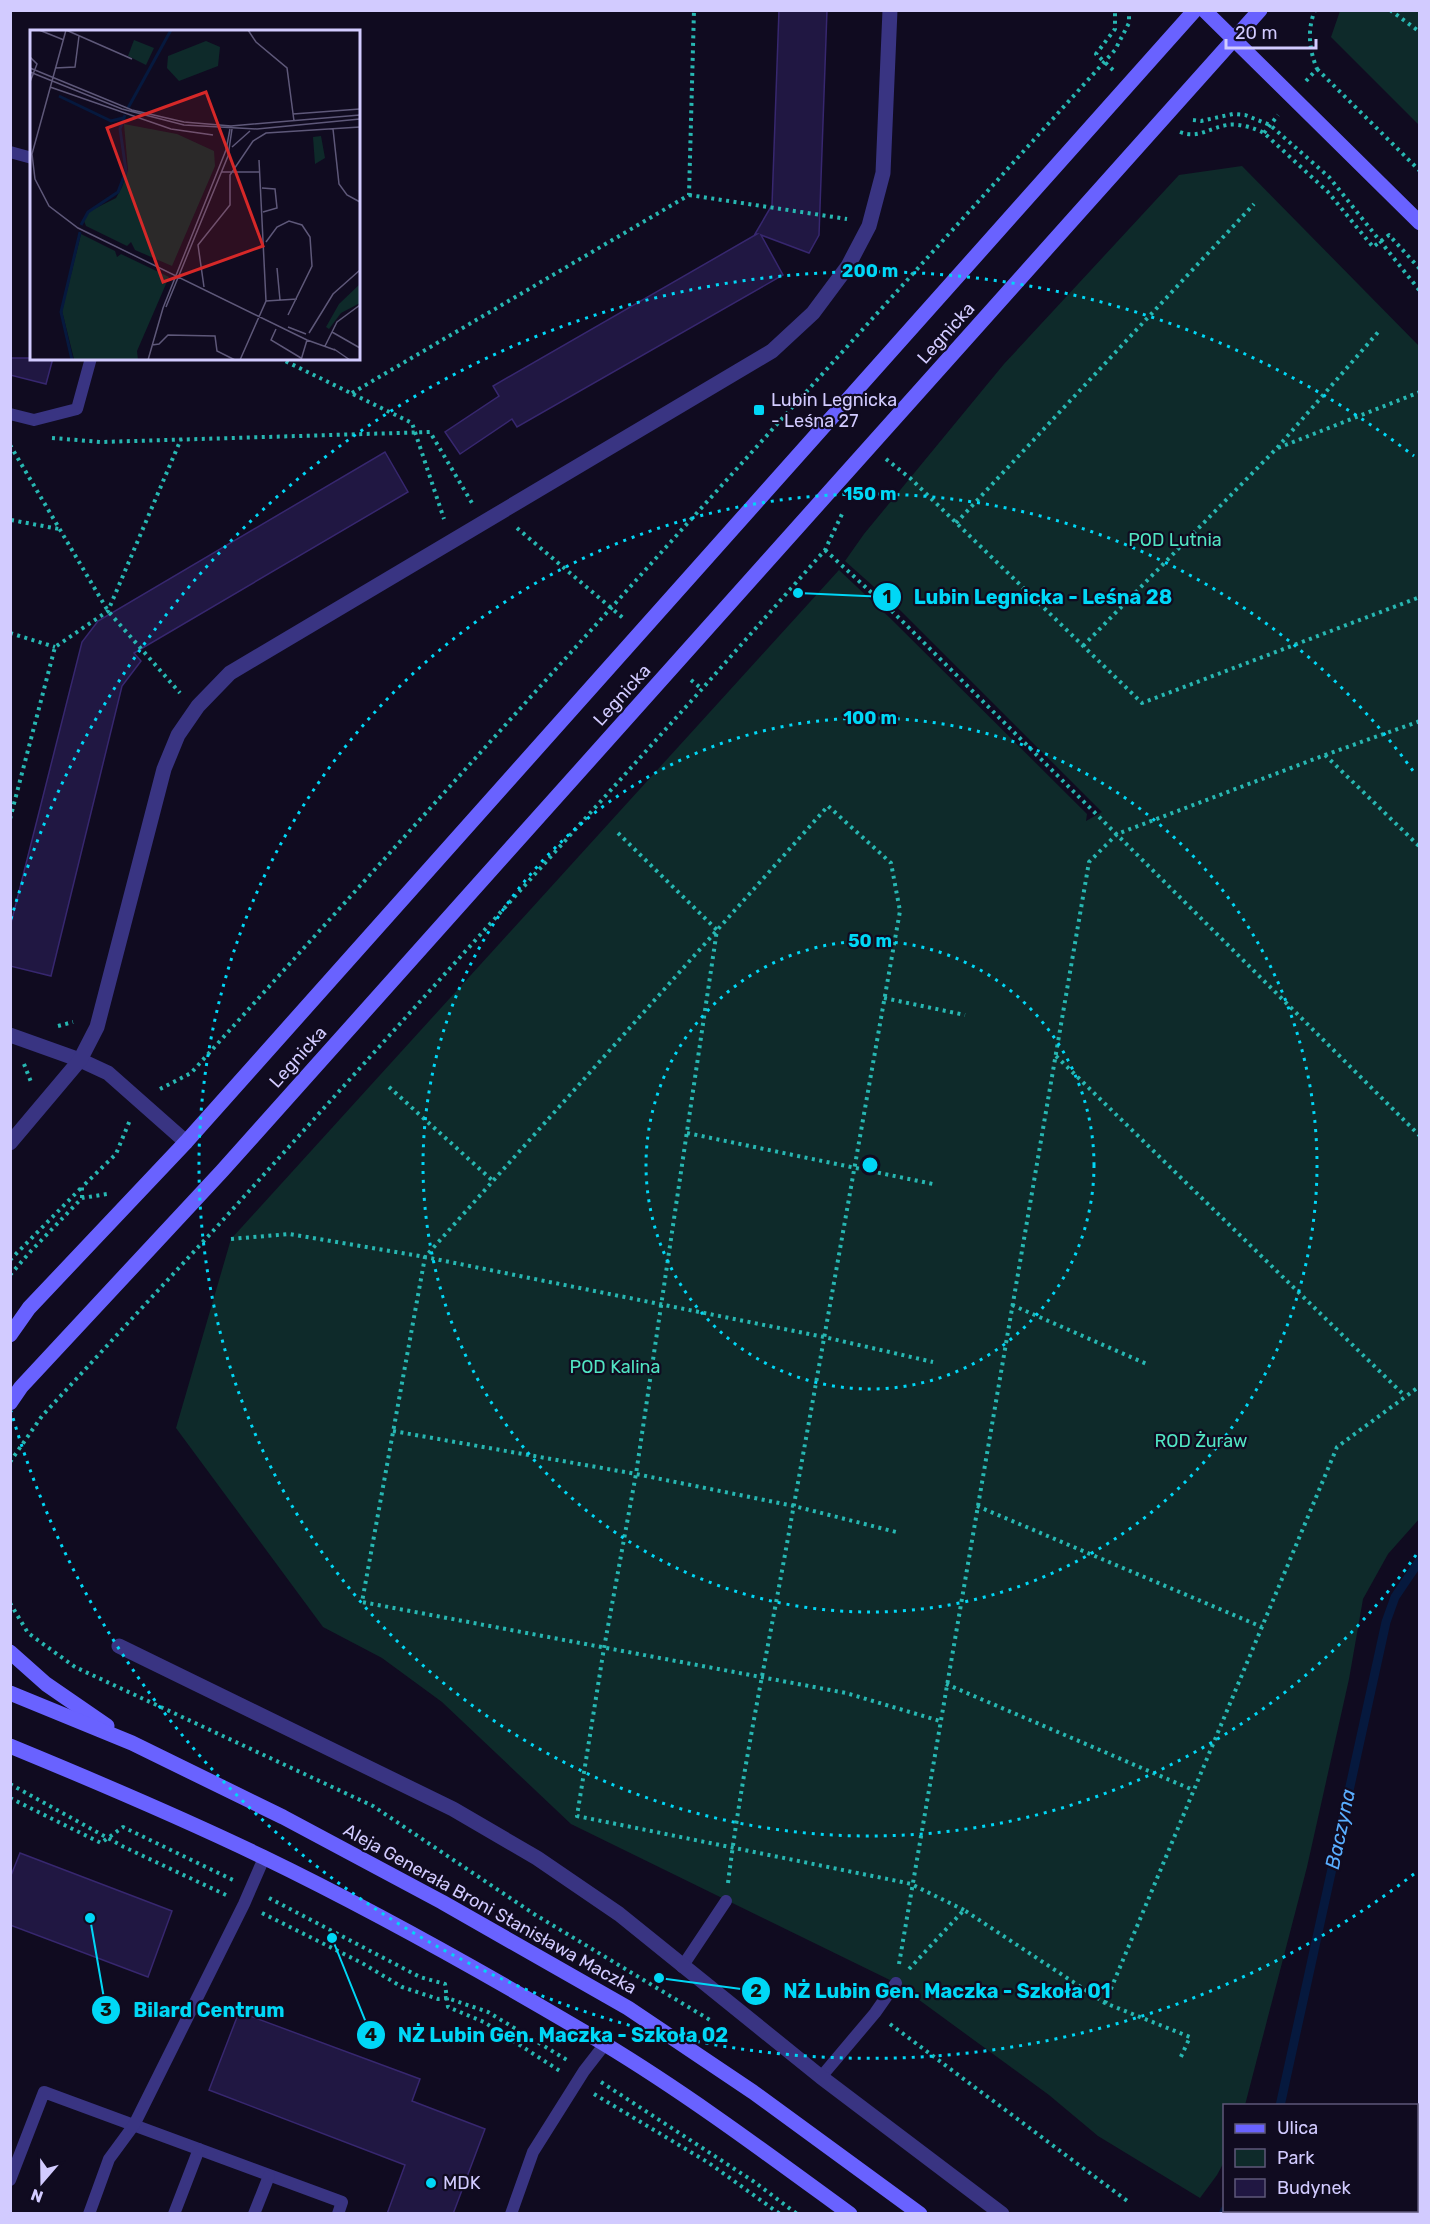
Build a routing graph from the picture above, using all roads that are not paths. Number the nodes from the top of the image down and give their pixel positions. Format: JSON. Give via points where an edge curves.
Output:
{"nodes":[{"id":1,"x":890,"y":10,"type":"edge"},
{"id":2,"x":1195,"y":10,"type":"edge"},
{"id":3,"x":1204,"y":10,"type":"edge"},
{"id":4,"x":1260,"y":10,"type":"edge"},
{"id":5,"x":1234,"y":40,"type":"junction"},
{"id":6,"x":10,"y":152,"type":"edge"},
{"id":7,"x":30,"y":157,"type":"edge"},
{"id":8,"x":1419,"y":223,"type":"edge"},
{"id":9,"x":90,"y":360,"type":"edge"},
{"id":10,"x":10,"y":414,"type":"edge"},
{"id":11,"x":10,"y":1035,"type":"edge"},
{"id":12,"x":80,"y":1060,"type":"junction"},
{"id":13,"x":186,"y":1142,"type":"junction"},
{"id":14,"x":10,"y":1143,"type":"edge"},
{"id":15,"x":29,"y":1308,"type":"junction"},
{"id":16,"x":10,"y":1326,"type":"edge"},
{"id":17,"x":10,"y":1335,"type":"edge"},
{"id":18,"x":10,"y":1403,"type":"edge"},
{"id":19,"x":119,"y":1646,"type":"dead end"},
{"id":20,"x":10,"y":1652,"type":"edge"},
{"id":21,"x":10,"y":1693,"type":"edge"},
{"id":22,"x":132,"y":1743,"type":"junction"},
{"id":23,"x":10,"y":1746,"type":"edge"},
{"id":24,"x":264,"y":1858,"type":"junction"},
{"id":25,"x":726,"y":1901,"type":"road end"},
{"id":26,"x":682,"y":1967,"type":"junction"},
{"id":27,"x":896,"y":1983,"type":"road end"},
{"id":28,"x":605,"y":2044,"type":"junction"},
{"id":29,"x":821,"y":2078,"type":"junction"},
{"id":30,"x":134,"y":2125,"type":"junction"},
{"id":31,"x":199,"y":2149,"type":"junction"},
{"id":32,"x":268,"y":2176,"type":"junction"},
{"id":33,"x":10,"y":2180,"type":"edge"},
{"id":34,"x":89,"y":2214,"type":"edge"},
{"id":35,"x":174,"y":2214,"type":"edge"},
{"id":36,"x":254,"y":2214,"type":"edge"},
{"id":37,"x":338,"y":2214,"type":"edge"},
{"id":38,"x":511,"y":2214,"type":"edge"},
{"id":39,"x":850,"y":2214,"type":"edge"},
{"id":40,"x":920,"y":2214,"type":"edge"},
{"id":41,"x":1002,"y":2214,"type":"edge"}],
"edges":[{"from":1,"to":12,"type":"street","via":[[883,174],[869,226],[848,266],[813,313],[772,351],[230,674],[198,706],[178,735],[164,768],[97,1027]]},
{"from":2,"to":13,"type":"main road","name":"Legnicka"},
{"from":3,"to":5,"type":"main road"},
{"from":4,"to":5,"type":"main road","name":"Legnicka"},
{"from":5,"to":8,"type":"main road"},
{"from":5,"to":18,"type":"main road","name":"Legnicka"},
{"from":6,"to":7,"type":"lane"},
{"from":9,"to":10,"type":"lane","via":[[77,409],[34,420]]},
{"from":11,"to":12,"type":"street"},
{"from":12,"to":13,"type":"street","via":[[108,1073]]},
{"from":12,"to":14,"type":"street"},
{"from":13,"to":15,"type":"main road","name":"Legnicka"},
{"from":15,"to":16,"type":"main road"},
{"from":15,"to":17,"type":"main road","name":"Legnicka"},
{"from":19,"to":26,"type":"street","via":[[453,1809],[537,1858],[619,1914]]},
{"from":20,"to":22,"type":"main road","via":[[46,1684]]},
{"from":21,"to":22,"type":"main road","name":"Aleja Generała Broni Stanisława Maczka"},
{"from":22,"to":40,"type":"main road","name":"Aleja Generała Broni Stanisława Maczka","via":[[283,1817],[628,2008],[753,2092]]},
{"from":23,"to":24,"type":"main road","via":[[129,1795]]},
{"from":24,"to":28,"type":"main road","via":[[422,1938]]},
{"from":24,"to":30,"type":"lane"},
{"from":25,"to":26,"type":"lane"},
{"from":26,"to":29,"type":"street"},
{"from":27,"to":29,"type":"lane"},
{"from":28,"to":38,"type":"lane","via":[[533,2152]]},
{"from":28,"to":39,"type":"main road","via":[[735,2129]]},
{"from":29,"to":41,"type":"street"},
{"from":30,"to":31,"type":"lane"},
{"from":30,"to":33,"type":"lane","via":[[44,2092]]},
{"from":30,"to":34,"type":"lane","via":[[109,2159]]},
{"from":31,"to":32,"type":"lane"},
{"from":31,"to":35,"type":"lane"},
{"from":32,"to":36,"type":"lane"},
{"from":32,"to":37,"type":"lane","via":[[342,2202]]}]}
